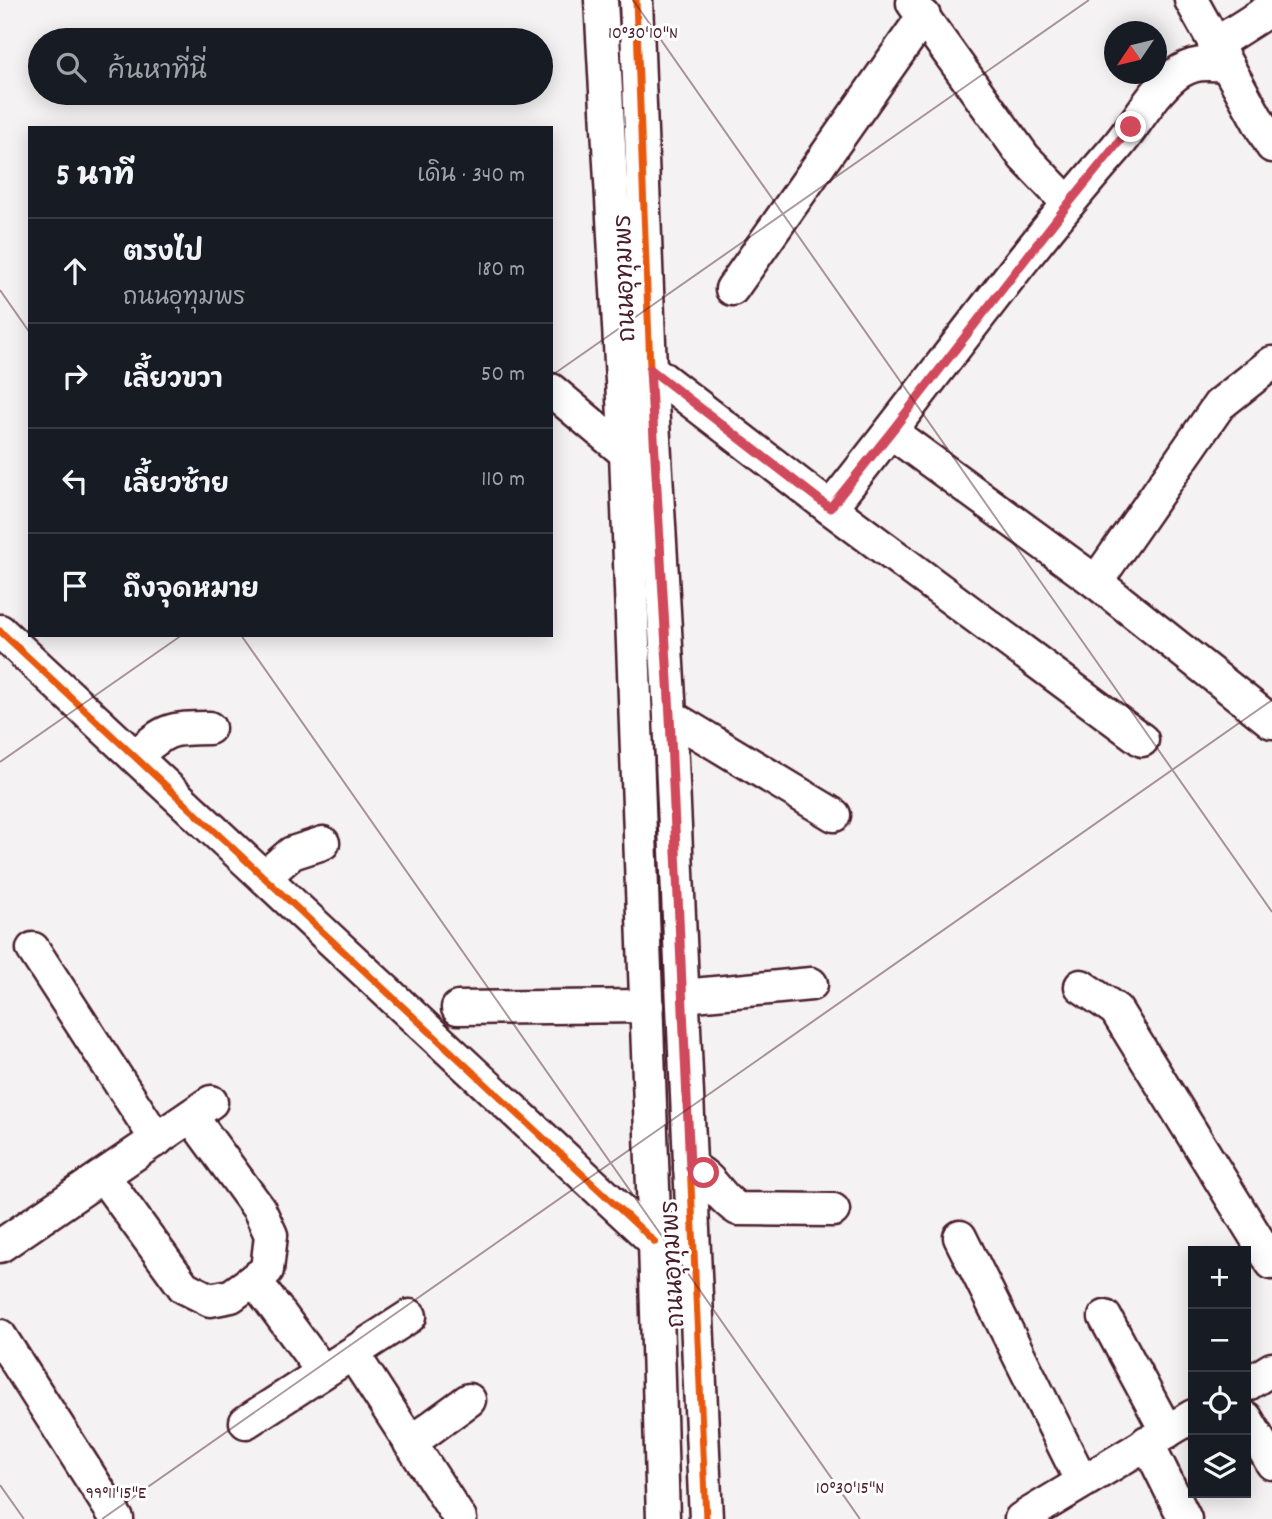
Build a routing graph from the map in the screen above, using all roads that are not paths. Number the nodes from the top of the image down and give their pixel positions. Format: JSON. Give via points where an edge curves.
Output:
{"nodes":[{"id":1,"x":601,"y":0,"type":"edge"},
{"id":2,"x":636,"y":0,"type":"edge"},
{"id":3,"x":1191,"y":0,"type":"edge"},
{"id":4,"x":917,"y":8,"type":"edge"},
{"id":5,"x":1272,"y":8,"type":"edge"},
{"id":6,"x":1220,"y":55,"type":"junction"},
{"id":7,"x":1272,"y":146,"type":"edge"},
{"id":8,"x":1069,"y":203,"type":"junction"},
{"id":9,"x":732,"y":289,"type":"dead end"},
{"id":10,"x":1272,"y":363,"type":"edge"},
{"id":11,"x":650,"y":369,"type":"junction"},
{"id":12,"x":554,"y":399,"type":"edge"},
{"id":13,"x":891,"y":432,"type":"junction"},
{"id":14,"x":626,"y":453,"type":"junction"},
{"id":15,"x":830,"y":508,"type":"junction"},
{"id":16,"x":1096,"y":582,"type":"junction"},
{"id":17,"x":0,"y":631,"type":"edge"},
{"id":18,"x":670,"y":716,"type":"junction"},
{"id":19,"x":1272,"y":722,"type":"edge"},
{"id":20,"x":209,"y":728,"type":"dead end"},
{"id":21,"x":1142,"y":740,"type":"dead end"},
{"id":22,"x":135,"y":756,"type":"junction"},
{"id":23,"x":834,"y":815,"type":"dead end"},
{"id":24,"x":323,"y":844,"type":"dead end"},
{"id":25,"x":264,"y":877,"type":"junction"},
{"id":26,"x":33,"y":949,"type":"dead end"},
{"id":27,"x":811,"y":984,"type":"dead end"},
{"id":28,"x":1081,"y":986,"type":"dead end"},
{"id":29,"x":683,"y":996,"type":"junction"},
{"id":30,"x":647,"y":1006,"type":"junction"},
{"id":31,"x":458,"y":1008,"type":"dead end"},
{"id":32,"x":157,"y":1140,"type":"junction"},
{"id":33,"x":690,"y":1168,"type":"junction"},
{"id":34,"x":103,"y":1176,"type":"junction"},
{"id":35,"x":833,"y":1210,"type":"dead end"},
{"id":36,"x":960,"y":1237,"type":"dead end"},
{"id":37,"x":655,"y":1242,"type":"junction"},
{"id":38,"x":0,"y":1246,"type":"edge"},
{"id":39,"x":1272,"y":1263,"type":"edge"},
{"id":40,"x":254,"y":1279,"type":"junction"},
{"id":41,"x":410,"y":1316,"type":"dead end"},
{"id":42,"x":1105,"y":1317,"type":"dead end"},
{"id":43,"x":0,"y":1336,"type":"edge"},
{"id":44,"x":353,"y":1354,"type":"junction"},
{"id":45,"x":1272,"y":1369,"type":"edge"},
{"id":46,"x":323,"y":1372,"type":"junction"},
{"id":47,"x":1251,"y":1382,"type":"edge"},
{"id":48,"x":469,"y":1400,"type":"dead end"},
{"id":49,"x":1188,"y":1419,"type":"edge"},
{"id":50,"x":246,"y":1422,"type":"dead end"},
{"id":51,"x":1251,"y":1427,"type":"edge"},
{"id":52,"x":1157,"y":1437,"type":"junction"},
{"id":53,"x":410,"y":1443,"type":"junction"},
{"id":54,"x":1272,"y":1463,"type":"edge"},
{"id":55,"x":1082,"y":1482,"type":"junction"},
{"id":56,"x":117,"y":1519,"type":"edge"},
{"id":57,"x":460,"y":1519,"type":"edge"},
{"id":58,"x":663,"y":1519,"type":"edge"},
{"id":59,"x":706,"y":1519,"type":"edge"},
{"id":60,"x":1021,"y":1519,"type":"edge"},
{"id":61,"x":1185,"y":1519,"type":"edge"}],
"edges":[{"from":1,"to":14,"type":"street","name":"ถนนอุทุมพร"},
{"from":2,"to":11,"type":"street","name":"ถนนอุทุมพร"},
{"from":3,"to":6,"type":"street"},
{"from":4,"to":8,"type":"street","via":[[1024,157]]},
{"from":4,"to":9,"type":"street"},
{"from":5,"to":6,"type":"street"},
{"from":6,"to":7,"type":"street"},
{"from":6,"to":8,"type":"street","via":[[1193,64],[1156,93]]},
{"from":8,"to":13,"type":"street"},
{"from":10,"to":16,"type":"street","via":[[1219,405]]},
{"from":11,"to":15,"type":"street"},
{"from":11,"to":18,"type":"street","name":"ถนนอุทุมพร"},
{"from":12,"to":14,"type":"street"},
{"from":13,"to":15,"type":"street"},
{"from":13,"to":16,"type":"street"},
{"from":14,"to":30,"type":"street","name":"ถนนอุทุมพร"},
{"from":15,"to":21,"type":"street"},
{"from":16,"to":19,"type":"street"},
{"from":17,"to":22,"type":"street"},
{"from":18,"to":23,"type":"street"},
{"from":18,"to":29,"type":"street","name":"ถนนอุทุมพร"},
{"from":20,"to":22,"type":"street","via":[[175,728]]},
{"from":22,"to":25,"type":"street"},
{"from":24,"to":25,"type":"street","via":[[292,853]]},
{"from":25,"to":37,"type":"street"},
{"from":26,"to":32,"type":"street"},
{"from":27,"to":29,"type":"street"},
{"from":28,"to":39,"type":"street","via":[[1115,1010]]},
{"from":29,"to":33,"type":"street","name":"ถนนอุทุมพร"},
{"from":30,"to":31,"type":"street"},
{"from":30,"to":37,"type":"street","name":"ถนนอุทุมพร"},
{"from":32,"to":34,"type":"street"},
{"from":32,"to":40,"type":"street","via":[[201,1109],[271,1235],[267,1270]]},
{"from":33,"to":35,"type":"street","via":[[704,1173],[725,1202],[738,1209]]},
{"from":33,"to":59,"type":"street","name":"ถนนอุทุมพร"},
{"from":34,"to":38,"type":"street"},
{"from":34,"to":40,"type":"street","via":[[184,1287],[210,1300],[231,1296]]},
{"from":36,"to":55,"type":"street"},
{"from":37,"to":58,"type":"street","name":"ถนนอุทุมพร"},
{"from":40,"to":46,"type":"street"},
{"from":41,"to":44,"type":"street"},
{"from":42,"to":52,"type":"street"},
{"from":43,"to":56,"type":"street"},
{"from":44,"to":46,"type":"street"},
{"from":44,"to":53,"type":"street"},
{"from":45,"to":47,"type":"street"},
{"from":46,"to":50,"type":"street"},
{"from":48,"to":53,"type":"street"},
{"from":49,"to":52,"type":"street"},
{"from":51,"to":54,"type":"street"},
{"from":52,"to":55,"type":"street"},
{"from":52,"to":61,"type":"street"},
{"from":53,"to":57,"type":"street"},
{"from":55,"to":60,"type":"street"}]}
